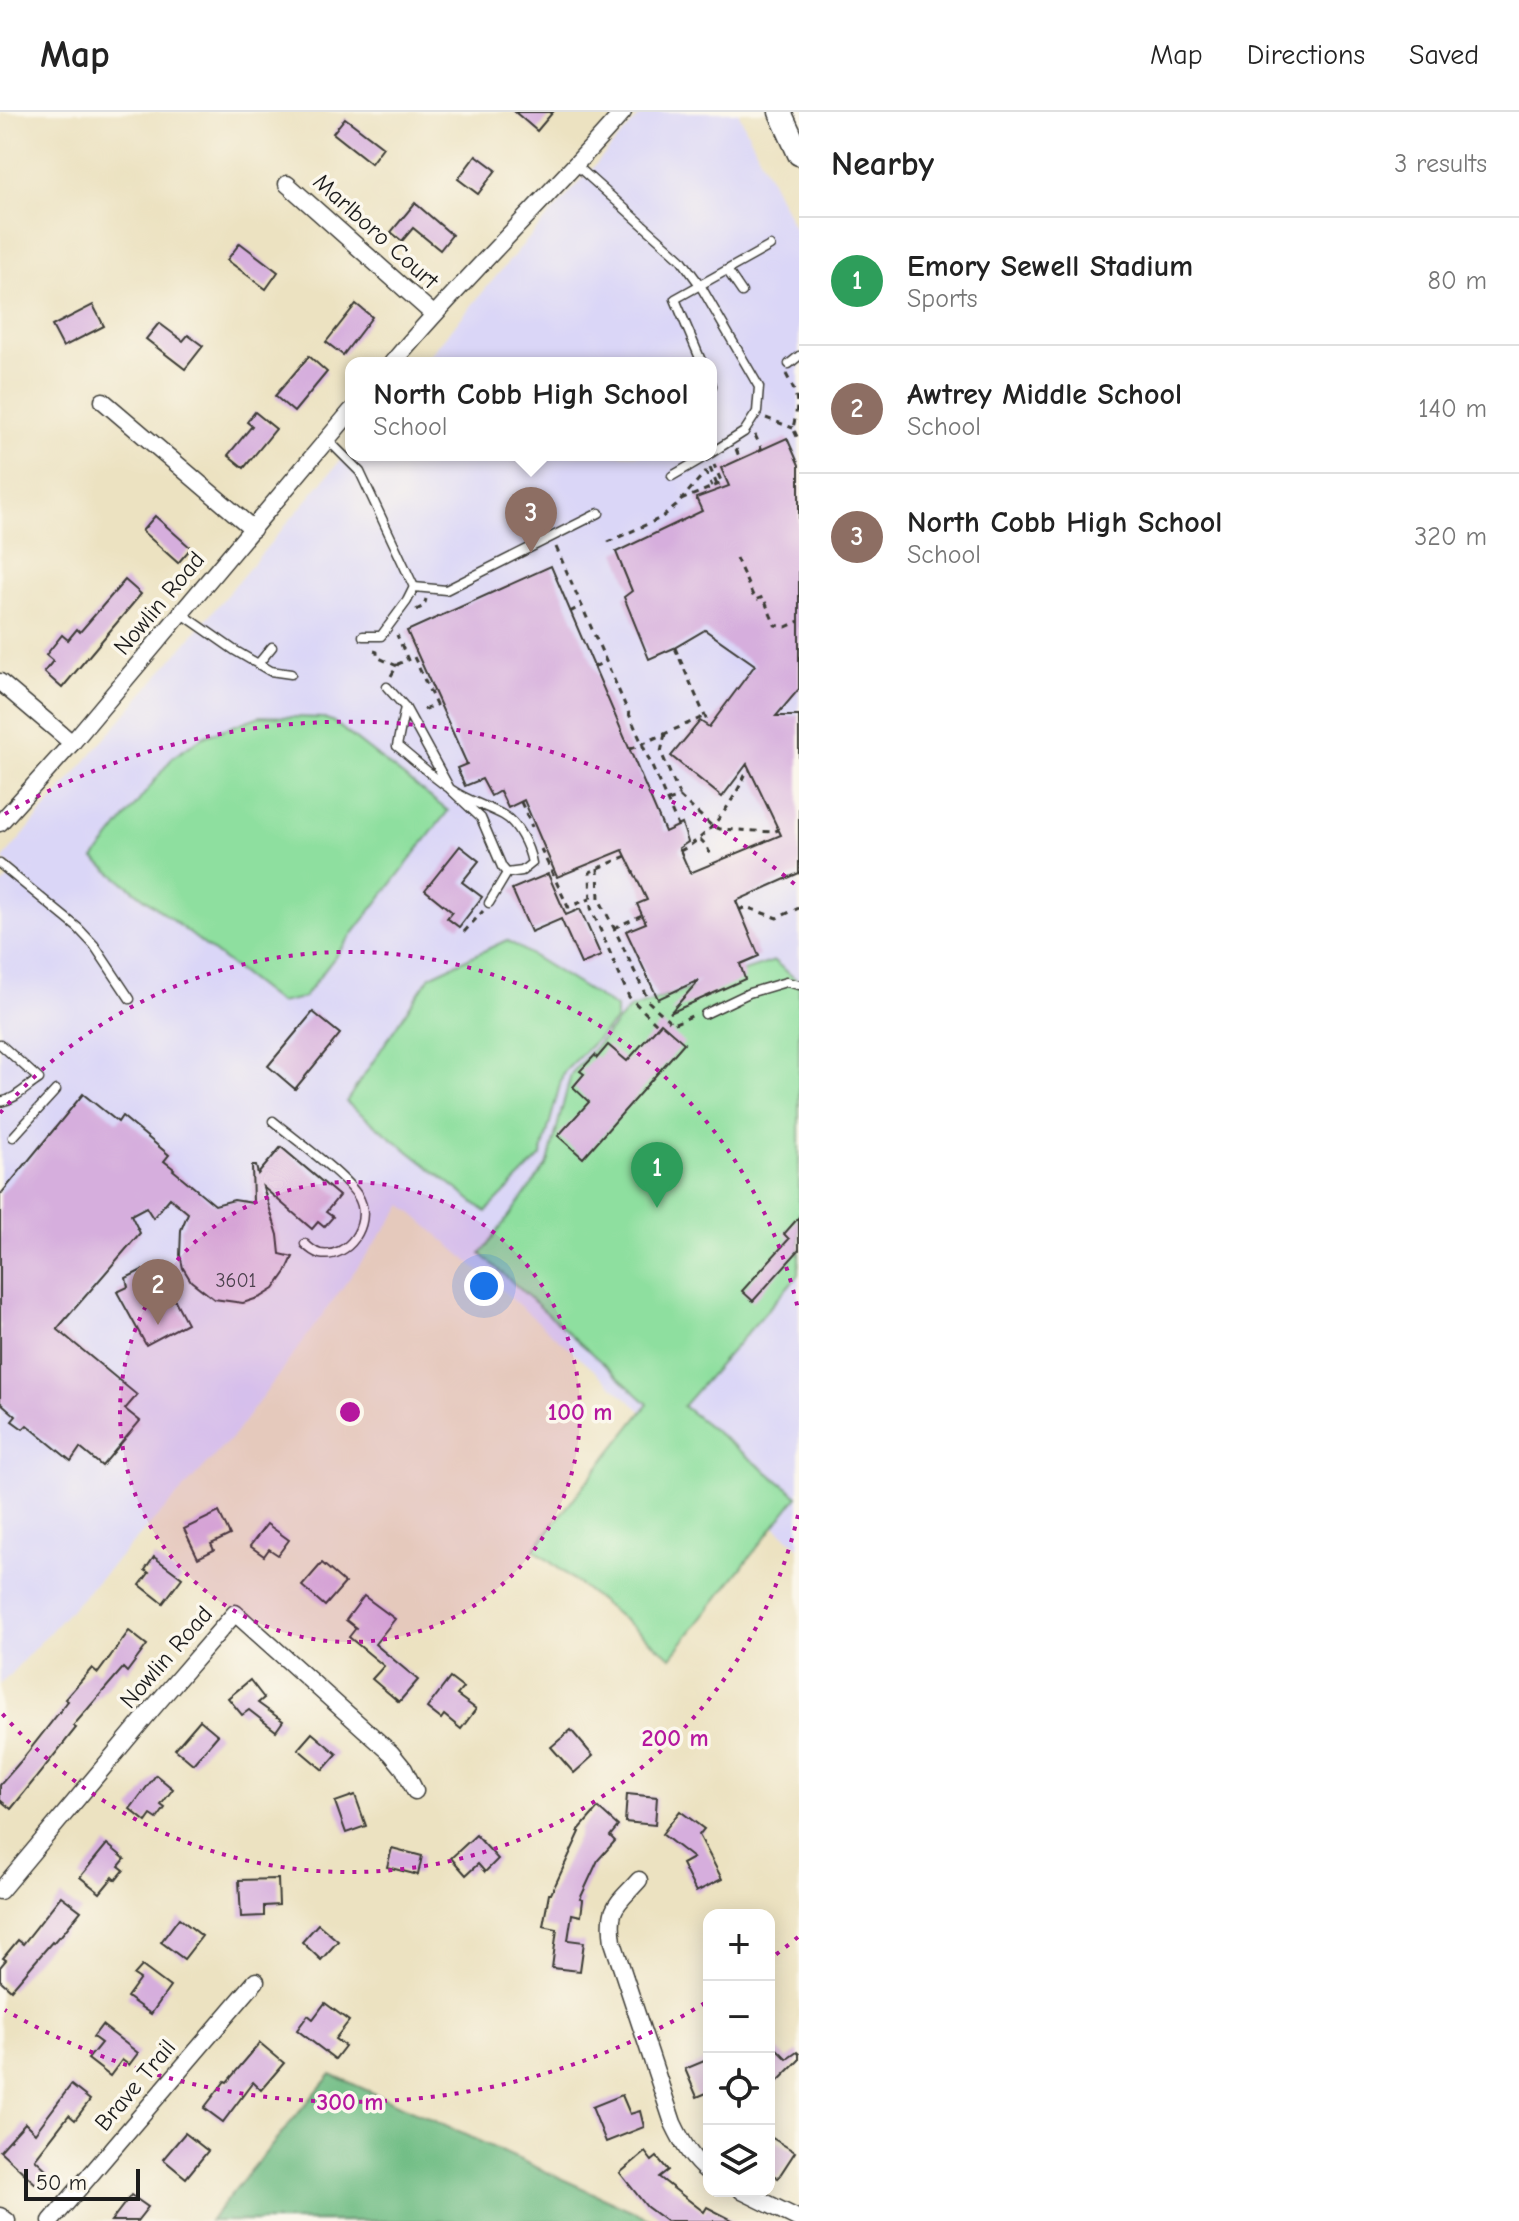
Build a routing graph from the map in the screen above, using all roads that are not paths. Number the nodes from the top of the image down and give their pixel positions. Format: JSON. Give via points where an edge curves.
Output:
{"nodes":[{"id":1,"x":623,"y":112,"type":"edge"},
{"id":2,"x":780,"y":112,"type":"edge"},
{"id":3,"x":799,"y":154,"type":"edge"},
{"id":4,"x":576,"y":165,"type":"junction"},
{"id":5,"x":287,"y":184,"type":"dead end"},
{"id":6,"x":770,"y":246,"type":"dead end"},
{"id":7,"x":727,"y":270,"type":"junction"},
{"id":8,"x":700,"y":285,"type":"junction"},
{"id":9,"x":742,"y":292,"type":"dead end"},
{"id":10,"x":433,"y":314,"type":"junction"},
{"id":11,"x":799,"y":356,"type":"edge"},
{"id":12,"x":397,"y":357,"type":"edge"},
{"id":13,"x":699,"y":357,"type":"edge"},
{"id":14,"x":789,"y":364,"type":"road end"},
{"id":15,"x":103,"y":401,"type":"dead end"},
{"id":16,"x":345,"y":418,"type":"edge"},
{"id":17,"x":327,"y":439,"type":"junction"},
{"id":18,"x":717,"y":449,"type":"edge"},
{"id":19,"x":345,"y":457,"type":"edge"},
{"id":20,"x":349,"y":461,"type":"edge"},
{"id":21,"x":698,"y":461,"type":"edge"},
{"id":22,"x":672,"y":476,"type":"dead end"},
{"id":23,"x":599,"y":513,"type":"dead end"},
{"id":24,"x":253,"y":529,"type":"junction"},
{"id":25,"x":414,"y":587,"type":"junction"},
{"id":26,"x":181,"y":613,"type":"junction"},
{"id":27,"x":363,"y":636,"type":"dead end"},
{"id":28,"x":272,"y":647,"type":"dead end"},
{"id":29,"x":258,"y":664,"type":"junction"},
{"id":30,"x":291,"y":674,"type":"dead end"},
{"id":31,"x":0,"y":682,"type":"edge"},
{"id":32,"x":387,"y":687,"type":"road end"},
{"id":33,"x":405,"y":707,"type":"junction"},
{"id":34,"x":72,"y":743,"type":"junction"},
{"id":35,"x":450,"y":789,"type":"junction"},
{"id":36,"x":0,"y":823,"type":"edge"},
{"id":37,"x":0,"y":864,"type":"edge"},
{"id":38,"x":507,"y":873,"type":"junction"},
{"id":39,"x":489,"y":903,"type":"road end"},
{"id":40,"x":799,"y":985,"type":"edge"},
{"id":41,"x":130,"y":999,"type":"dead end"},
{"id":42,"x":705,"y":1014,"type":"road end"},
{"id":43,"x":0,"y":1044,"type":"edge"},
{"id":44,"x":56,"y":1090,"type":"dead end"},
{"id":45,"x":0,"y":1102,"type":"edge"},
{"id":46,"x":273,"y":1121,"type":"dead end"},
{"id":47,"x":13,"y":1137,"type":"dead end"},
{"id":48,"x":305,"y":1244,"type":"dead end"},
{"id":49,"x":415,"y":1791,"type":"dead end"},
{"id":50,"x":639,"y":1880,"type":"dead end"},
{"id":51,"x":0,"y":1891,"type":"edge"},
{"id":52,"x":256,"y":1981,"type":"dead end"},
{"id":53,"x":703,"y":2168,"type":"edge"},
{"id":54,"x":754,"y":2197,"type":"edge"},
{"id":55,"x":0,"y":2216,"type":"edge"},
{"id":56,"x":799,"y":2219,"type":"edge"},
{"id":57,"x":7,"y":2221,"type":"edge"},
{"id":58,"x":51,"y":2221,"type":"edge"}],
"edges":[{"from":1,"to":4,"type":"street"},
{"from":2,"to":3,"type":"main road"},
{"from":4,"to":8,"type":"lane","via":[[681,259]]},
{"from":4,"to":10,"type":"street"},
{"from":5,"to":10,"type":"street","name":"Marlboro Court"},
{"from":6,"to":7,"type":"lane"},
{"from":7,"to":8,"type":"lane"},
{"from":7,"to":9,"type":"lane"},
{"from":8,"to":13,"type":"lane","via":[[675,299]]},
{"from":8,"to":18,"type":"lane","via":[[759,387],[757,412],[744,432]]},
{"from":10,"to":12,"type":"street"},
{"from":11,"to":14,"type":"lane"},
{"from":15,"to":24,"type":"street"},
{"from":16,"to":17,"type":"street","name":"Nowlin Road"},
{"from":17,"to":19,"type":"lane"},
{"from":17,"to":24,"type":"street","name":"Nowlin Road"},
{"from":20,"to":25,"type":"lane","via":[[360,472]]},
{"from":21,"to":22,"type":"lane"},
{"from":23,"to":25,"type":"lane","via":[[446,590]]},
{"from":24,"to":26,"type":"street","name":"Nowlin Road"},
{"from":25,"to":27,"type":"lane","via":[[381,636]]},
{"from":26,"to":29,"type":"lane"},
{"from":26,"to":34,"type":"street","name":"Nowlin Road"},
{"from":28,"to":29,"type":"lane"},
{"from":29,"to":30,"type":"lane"},
{"from":31,"to":34,"type":"street"},
{"from":32,"to":33,"type":"lane"},
{"from":33,"to":35,"type":"lane"},
{"from":33,"to":35,"type":"lane","via":[[397,746]]},
{"from":34,"to":36,"type":"street","name":"Nowlin Road"},
{"from":35,"to":38,"type":"lane","via":[[481,818]]},
{"from":35,"to":38,"type":"lane","via":[[505,816],[516,827],[532,863]]},
{"from":37,"to":41,"type":"lane","via":[[94,945]]},
{"from":38,"to":39,"type":"lane"},
{"from":40,"to":42,"type":"lane","via":[[786,982],[749,993]]},
{"from":43,"to":45,"type":"lane","via":[[39,1079]]},
{"from":44,"to":47,"type":"lane"},
{"from":46,"to":48,"type":"lane","via":[[352,1187],[362,1203],[362,1224],[346,1247],[322,1254]]},
{"from":49,"to":51,"type":"street","name":"Nowlin Road","via":[[391,1753],[235,1613]]},
{"from":50,"to":53,"type":"street","via":[[612,1911],[615,1951],[673,2123]]},
{"from":52,"to":58,"type":"street","name":"Brave Trail"},
{"from":54,"to":56,"type":"street"},
{"from":55,"to":57,"type":"street"}]}
